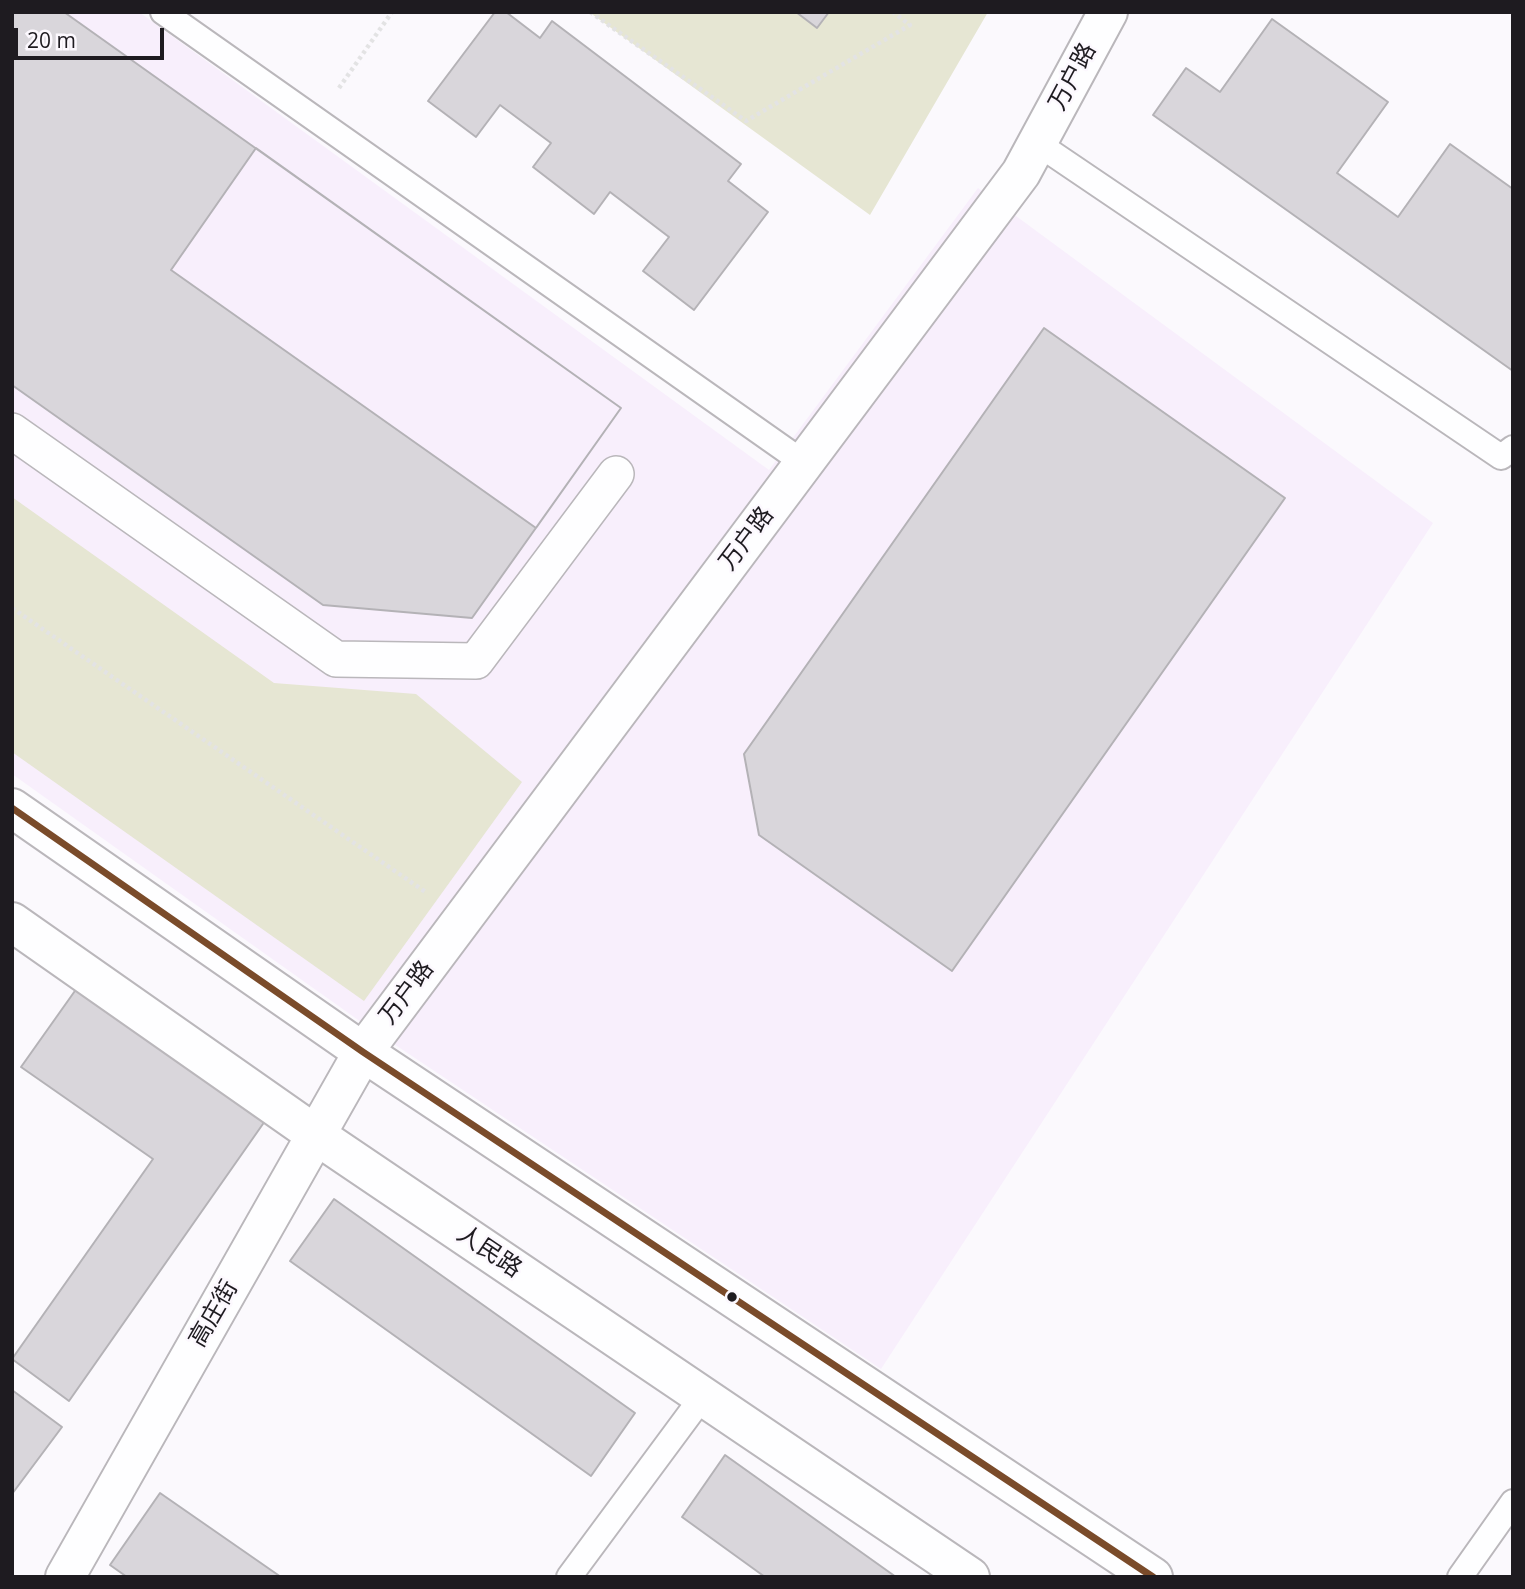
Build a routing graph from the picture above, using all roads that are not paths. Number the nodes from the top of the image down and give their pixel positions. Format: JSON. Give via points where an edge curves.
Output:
{"nodes":[{"id":1,"x":163,"y":12,"type":"edge"},
{"id":2,"x":1108,"y":12,"type":"edge"},
{"id":3,"x":1037,"y":143,"type":"junction"},
{"id":4,"x":12,"y":431,"type":"edge"},
{"id":5,"x":1513,"y":448,"type":"edge"},
{"id":6,"x":804,"y":463,"type":"junction"},
{"id":7,"x":616,"y":474,"type":"dead end"},
{"id":8,"x":12,"y":808,"type":"edge"},
{"id":9,"x":12,"y":922,"type":"edge"},
{"id":10,"x":363,"y":1052,"type":"junction"},
{"id":11,"x":316,"y":1135,"type":"junction"},
{"id":12,"x":703,"y":1396,"type":"junction"},
{"id":13,"x":1513,"y":1502,"type":"edge"},
{"id":14,"x":65,"y":1577,"type":"edge"},
{"id":15,"x":569,"y":1577,"type":"edge"},
{"id":16,"x":970,"y":1577,"type":"edge"},
{"id":17,"x":1153,"y":1577,"type":"edge"},
{"id":18,"x":1460,"y":1577,"type":"edge"}],
"edges":[{"from":1,"to":6,"type":"lane"},
{"from":2,"to":3,"type":"main road","name":"万户路"},
{"from":3,"to":5,"type":"lane","via":[[1501,457]]},
{"from":3,"to":6,"type":"main road","name":"万户路","via":[[1021,173]]},
{"from":4,"to":7,"type":"street","via":[[336,659],[477,661]]},
{"from":6,"to":10,"type":"main road","name":"万户路"},
{"from":8,"to":10,"type":"main road"},
{"from":9,"to":11,"type":"main road","name":"人民路"},
{"from":10,"to":11,"type":"main road","name":"高庄街"},
{"from":10,"to":17,"type":"main road"},
{"from":11,"to":12,"type":"main road","name":"人民路"},
{"from":11,"to":14,"type":"main road","name":"高庄街"},
{"from":12,"to":15,"type":"lane"},
{"from":12,"to":16,"type":"main road","name":"人民路"},
{"from":13,"to":18,"type":"lane"}]}
